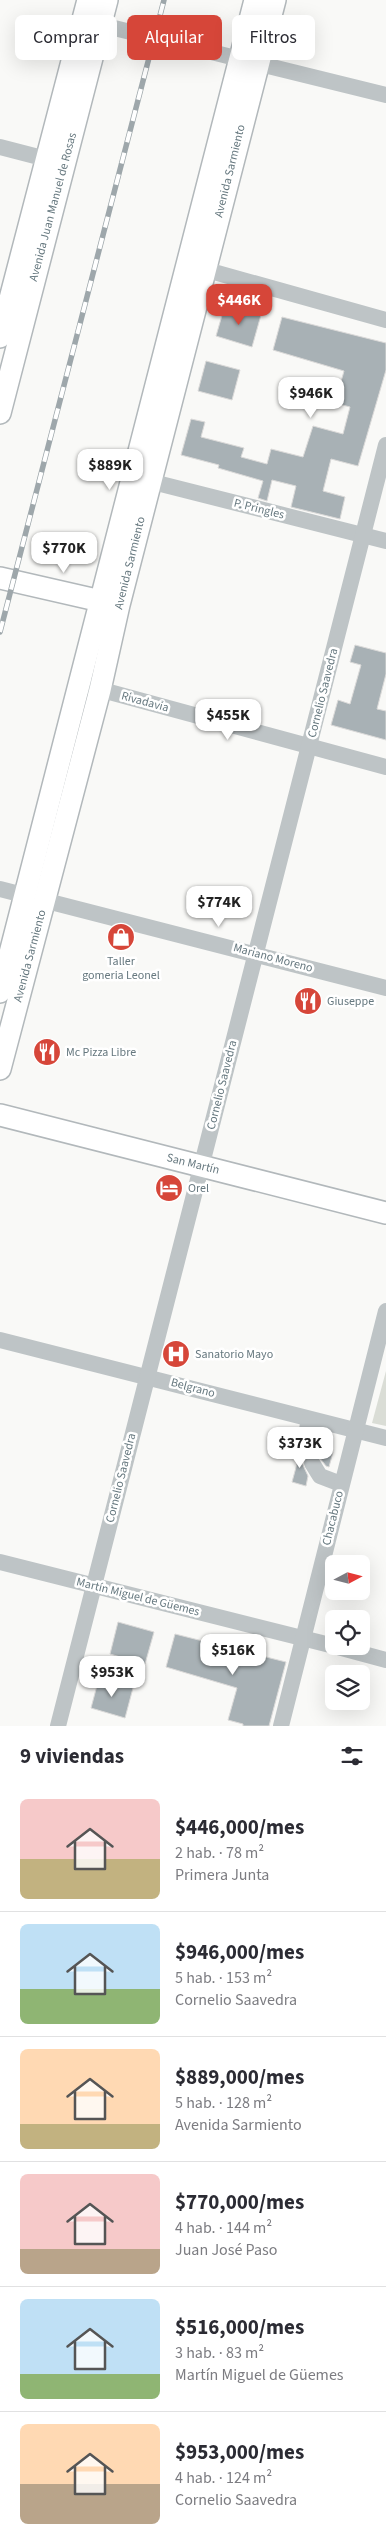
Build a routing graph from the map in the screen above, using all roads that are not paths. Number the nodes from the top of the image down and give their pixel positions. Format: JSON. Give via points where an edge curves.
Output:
{"nodes":[{"id":1,"x":107,"y":0,"type":"edge"},
{"id":2,"x":255,"y":0,"type":"edge"},
{"id":3,"x":275,"y":0,"type":"edge"},
{"id":4,"x":90,"y":15,"type":"edge"},
{"id":5,"x":254,"y":15,"type":"edge"},
{"id":6,"x":268,"y":15,"type":"edge"},
{"id":7,"x":117,"y":23,"type":"edge"},
{"id":8,"x":232,"y":55,"type":"edge"},
{"id":9,"x":79,"y":60,"type":"edge"},
{"id":10,"x":249,"y":60,"type":"joint"},
{"id":11,"x":386,"y":95,"type":"edge"},
{"id":12,"x":0,"y":147,"type":"edge"},
{"id":13,"x":55,"y":161,"type":"junction"},
{"id":14,"x":196,"y":267,"type":"junction"},
{"id":15,"x":386,"y":320,"type":"edge"},
{"id":16,"x":0,"y":337,"type":"edge"},
{"id":17,"x":0,"y":413,"type":"edge"},
{"id":18,"x":386,"y":445,"type":"edge"},
{"id":19,"x":142,"y":479,"type":"junction"},
{"id":20,"x":362,"y":535,"type":"junction"},
{"id":21,"x":386,"y":542,"type":"edge"},
{"id":22,"x":0,"y":578,"type":"edge"},
{"id":23,"x":109,"y":602,"type":"junction"},
{"id":24,"x":79,"y":684,"type":"junction"},
{"id":25,"x":100,"y":690,"type":"junction"},
{"id":26,"x":310,"y":747,"type":"junction"},
{"id":27,"x":386,"y":767,"type":"edge"},
{"id":28,"x":0,"y":889,"type":"edge"},
{"id":29,"x":35,"y":897,"type":"junction"},
{"id":30,"x":255,"y":953,"type":"junction"},
{"id":31,"x":386,"y":988,"type":"edge"},
{"id":32,"x":0,"y":992,"type":"edge"},
{"id":33,"x":0,"y":1068,"type":"edge"},
{"id":34,"x":0,"y":1115,"type":"edge"},
{"id":35,"x":202,"y":1166,"type":"junction"},
{"id":36,"x":386,"y":1213,"type":"edge"},
{"id":37,"x":386,"y":1311,"type":"edge"},
{"id":38,"x":0,"y":1340,"type":"edge"},
{"id":39,"x":147,"y":1376,"type":"junction"},
{"id":40,"x":309,"y":1419,"type":"junction"},
{"id":41,"x":354,"y":1430,"type":"junction"},
{"id":42,"x":386,"y":1438,"type":"edge"},
{"id":43,"x":304,"y":1445,"type":"dead end"},
{"id":44,"x":312,"y":1463,"type":"dead end"},
{"id":45,"x":341,"y":1484,"type":"junction"},
{"id":46,"x":0,"y":1562,"type":"edge"},
{"id":47,"x":93,"y":1586,"type":"junction"},
{"id":48,"x":303,"y":1638,"type":"junction"},
{"id":49,"x":325,"y":1644,"type":"edge"},
{"id":50,"x":367,"y":1655,"type":"edge"},
{"id":51,"x":386,"y":1660,"type":"edge"},
{"id":52,"x":58,"y":1726,"type":"edge"},
{"id":53,"x":281,"y":1726,"type":"edge"}],
"edges":[{"from":1,"to":4,"type":"main road","name":"Avenida Juan Manuel de Rosas"},
{"from":2,"to":5,"type":"main road","name":"Avenida Sarmiento"},
{"from":3,"to":6,"type":"main road","name":"Avenida Sarmiento"},
{"from":7,"to":8,"type":"street"},
{"from":9,"to":13,"type":"main road","name":"Avenida Juan Manuel de Rosas"},
{"from":10,"to":11,"type":"street"},
{"from":10,"to":14,"type":"main road","name":"Avenida Sarmiento"},
{"from":12,"to":13,"type":"street"},
{"from":13,"to":16,"type":"main road","name":"Avenida Juan Manuel de Rosas"},
{"from":13,"to":17,"type":"main road","name":"Avenida Juan Manuel de Rosas"},
{"from":14,"to":15,"type":"street"},
{"from":14,"to":19,"type":"main road","name":"Avenida Sarmiento"},
{"from":18,"to":20,"type":"street","name":"Cornelio Saavedra"},
{"from":19,"to":20,"type":"street","name":"P. Pringles"},
{"from":19,"to":23,"type":"main road","name":"Avenida Sarmiento"},
{"from":20,"to":21,"type":"street","name":"P. Pringles"},
{"from":20,"to":26,"type":"street","name":"Cornelio Saavedra"},
{"from":22,"to":23,"type":"main road"},
{"from":23,"to":24,"type":"main road","name":"Avenida Sarmiento"},
{"from":23,"to":25,"type":"main road","name":"Avenida Sarmiento"},
{"from":24,"to":25,"type":"street","name":"Rivadavia"},
{"from":24,"to":29,"type":"main road","name":"Avenida Sarmiento"},
{"from":25,"to":26,"type":"street","name":"Rivadavia"},
{"from":25,"to":29,"type":"main road","name":"Avenida Sarmiento"},
{"from":26,"to":27,"type":"street","name":"Rivadavia"},
{"from":26,"to":30,"type":"street","name":"Cornelio Saavedra"},
{"from":28,"to":29,"type":"street","name":"Mariano Moreno"},
{"from":29,"to":30,"type":"street","name":"Mariano Moreno"},
{"from":29,"to":32,"type":"main road","name":"Avenida Sarmiento"},
{"from":29,"to":33,"type":"main road","name":"Avenida Sarmiento"},
{"from":30,"to":31,"type":"street","name":"Mariano Moreno"},
{"from":30,"to":35,"type":"street","name":"Cornelio Saavedra"},
{"from":34,"to":35,"type":"main road","name":"San Martín"},
{"from":35,"to":36,"type":"main road","name":"San Martín"},
{"from":35,"to":39,"type":"street","name":"Cornelio Saavedra"},
{"from":37,"to":41,"type":"street","name":"Chacabuco"},
{"from":38,"to":39,"type":"street","name":"Belgrano"},
{"from":39,"to":40,"type":"street","name":"Belgrano"},
{"from":39,"to":47,"type":"street","name":"Cornelio Saavedra"},
{"from":40,"to":41,"type":"street","name":"Belgrano"},
{"from":40,"to":43,"type":"street"},
{"from":41,"to":42,"type":"street","name":"Belgrano"},
{"from":41,"to":45,"type":"street","name":"Chacabuco"},
{"from":44,"to":45,"type":"street","via":[[320,1476]]},
{"from":45,"to":48,"type":"street","name":"Chacabuco"},
{"from":46,"to":47,"type":"street","name":"Martín Miguel de Güemes"},
{"from":47,"to":48,"type":"street","name":"Martín Miguel de Güemes"},
{"from":47,"to":52,"type":"street","name":"Cornelio Saavedra"},
{"from":48,"to":49,"type":"street","name":"Martín Miguel de Güemes"},
{"from":48,"to":53,"type":"street","name":"Chacabuco"},
{"from":50,"to":51,"type":"street","name":"Martín Miguel de Güemes"}]}
